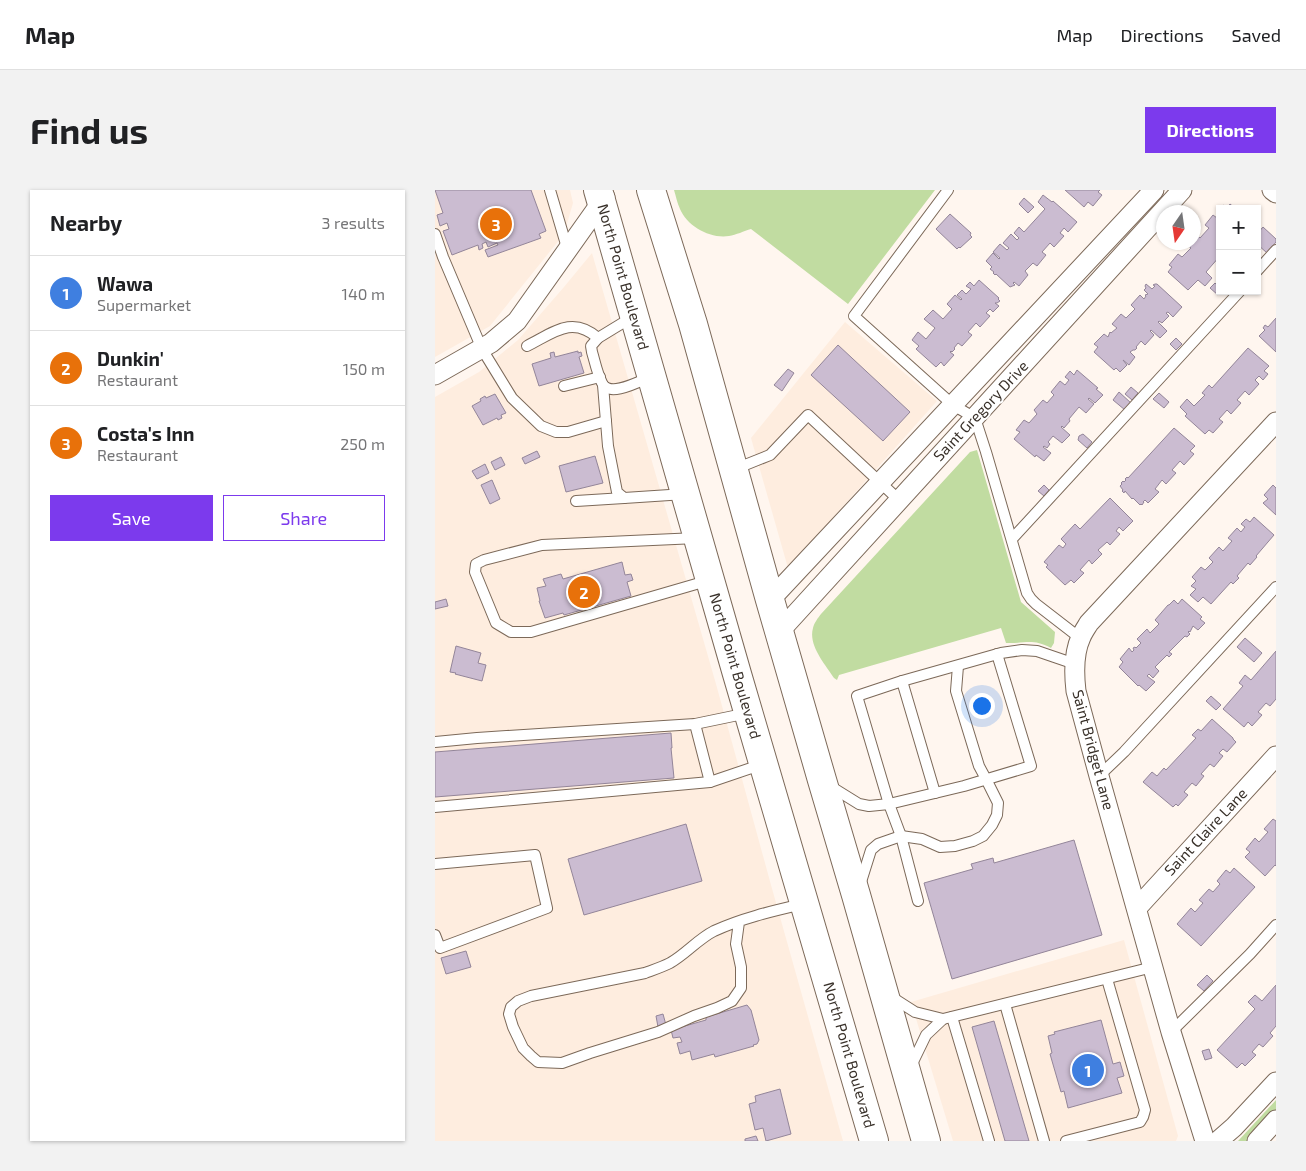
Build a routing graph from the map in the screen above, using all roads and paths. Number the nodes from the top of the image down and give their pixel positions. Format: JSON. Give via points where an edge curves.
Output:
{"nodes":[{"id":1,"x":550,"y":190,"type":"edge"},
{"id":2,"x":651,"y":190,"type":"edge"},
{"id":3,"x":948,"y":190,"type":"edge"},
{"id":4,"x":1154,"y":190,"type":"edge"},
{"id":5,"x":1182,"y":190,"type":"edge"},
{"id":6,"x":1272,"y":190,"type":"edge"},
{"id":7,"x":603,"y":194,"type":"edge"},
{"id":8,"x":1276,"y":194,"type":"edge"},
{"id":9,"x":436,"y":236,"type":"edge"},
{"id":10,"x":568,"y":250,"type":"junction"},
{"id":11,"x":1276,"y":250,"type":"edge"},
{"id":12,"x":1261,"y":267,"type":"edge"},
{"id":13,"x":1235,"y":295,"type":"edge"},
{"id":14,"x":635,"y":316,"type":"junction"},
{"id":15,"x":598,"y":338,"type":"junction"},
{"id":16,"x":527,"y":346,"type":"dead end"},
{"id":17,"x":482,"y":349,"type":"junction"},
{"id":18,"x":435,"y":375,"type":"edge"},
{"id":19,"x":652,"y":376,"type":"junction"},
{"id":20,"x":601,"y":381,"type":"junction"},
{"id":21,"x":564,"y":386,"type":"dead end"},
{"id":22,"x":953,"y":406,"type":"junction"},
{"id":23,"x":975,"y":418,"type":"junction"},
{"id":24,"x":606,"y":421,"type":"junction"},
{"id":25,"x":1276,"y":422,"type":"edge"},
{"id":26,"x":733,"y":469,"type":"junction"},
{"id":27,"x":881,"y":482,"type":"junction"},
{"id":28,"x":685,"y":494,"type":"junction"},
{"id":29,"x":624,"y":498,"type":"junction"},
{"id":30,"x":899,"y":500,"type":"junction"},
{"id":31,"x":576,"y":501,"type":"dead end"},
{"id":32,"x":698,"y":538,"type":"junction"},
{"id":33,"x":1012,"y":539,"type":"junction"},
{"id":34,"x":710,"y":580,"type":"junction"},
{"id":35,"x":1276,"y":587,"type":"edge"},
{"id":36,"x":770,"y":600,"type":"junction"},
{"id":37,"x":780,"y":631,"type":"junction"},
{"id":38,"x":1080,"y":638,"type":"junction"},
{"id":39,"x":997,"y":654,"type":"junction"},
{"id":40,"x":1075,"y":664,"type":"junction"},
{"id":41,"x":958,"y":666,"type":"junction"},
{"id":42,"x":902,"y":681,"type":"junction"},
{"id":43,"x":749,"y":713,"type":"junction"},
{"id":44,"x":695,"y":724,"type":"junction"},
{"id":45,"x":435,"y":742,"type":"edge"},
{"id":46,"x":1276,"y":756,"type":"edge"},
{"id":47,"x":764,"y":764,"type":"junction"},
{"id":48,"x":1099,"y":776,"type":"junction"},
{"id":49,"x":987,"y":778,"type":"junction"},
{"id":50,"x":822,"y":780,"type":"junction"},
{"id":51,"x":710,"y":782,"type":"junction"},
{"id":52,"x":935,"y":793,"type":"junction"},
{"id":53,"x":889,"y":804,"type":"junction"},
{"id":54,"x":435,"y":807,"type":"edge"},
{"id":55,"x":901,"y":836,"type":"junction"},
{"id":56,"x":435,"y":864,"type":"edge"},
{"id":57,"x":857,"y":895,"type":"junction"},
{"id":58,"x":918,"y":901,"type":"dead end"},
{"id":59,"x":804,"y":904,"type":"junction"},
{"id":60,"x":1137,"y":908,"type":"junction"},
{"id":61,"x":739,"y":922,"type":"junction"},
{"id":62,"x":1276,"y":925,"type":"edge"},
{"id":63,"x":435,"y":935,"type":"edge"},
{"id":64,"x":1153,"y":967,"type":"junction"},
{"id":65,"x":1107,"y":979,"type":"junction"},
{"id":66,"x":884,"y":992,"type":"junction"},
{"id":67,"x":1005,"y":1004,"type":"junction"},
{"id":68,"x":947,"y":1018,"type":"junction"},
{"id":69,"x":1171,"y":1032,"type":"junction"},
{"id":70,"x":907,"y":1074,"type":"junction"},
{"id":71,"x":1276,"y":1082,"type":"edge"},
{"id":72,"x":1276,"y":1120,"type":"edge"},
{"id":73,"x":874,"y":1141,"type":"edge"},
{"id":74,"x":926,"y":1141,"type":"edge"},
{"id":75,"x":989,"y":1141,"type":"edge"},
{"id":76,"x":1045,"y":1141,"type":"edge"},
{"id":77,"x":1066,"y":1141,"type":"edge"},
{"id":78,"x":1205,"y":1141,"type":"edge"},
{"id":79,"x":1218,"y":1141,"type":"edge"},
{"id":80,"x":1257,"y":1141,"type":"edge"}],
"edges":[{"from":1,"to":10,"type":"lane"},
{"from":2,"to":26,"type":"main road","via":[[693,324]]},
{"from":3,"to":22,"type":"lane","via":[[854,316]]},
{"from":4,"to":22,"type":"street","name":"Saint Gregory Drive"},
{"from":5,"to":23,"type":"street","name":"Saint Gregory Drive"},
{"from":6,"to":8,"type":"street"},
{"from":7,"to":10,"type":"street"},
{"from":7,"to":14,"type":"main road","name":"North Point Boulevard"},
{"from":9,"to":17,"type":"lane"},
{"from":10,"to":17,"type":"street","via":[[517,321]]},
{"from":11,"to":12,"type":"lane"},
{"from":13,"to":33,"type":"lane"},
{"from":14,"to":15,"type":"lane"},
{"from":14,"to":19,"type":"main road","name":"North Point Boulevard"},
{"from":15,"to":16,"type":"lane","via":[[583,329],[565,327]]},
{"from":15,"to":20,"type":"lane","via":[[591,346]]},
{"from":17,"to":18,"type":"street"},
{"from":17,"to":24,"type":"lane","via":[[512,398],[541,426],[556,432],[568,432]]},
{"from":19,"to":20,"type":"lane","via":[[618,389],[609,389]]},
{"from":19,"to":28,"type":"main road","name":"North Point Boulevard"},
{"from":20,"to":21,"type":"lane"},
{"from":20,"to":24,"type":"lane"},
{"from":22,"to":23,"type":"lane"},
{"from":22,"to":27,"type":"street","name":"Saint Gregory Drive"},
{"from":23,"to":30,"type":"street","name":"Saint Gregory Drive"},
{"from":23,"to":33,"type":"lane"},
{"from":24,"to":29,"type":"lane","via":[[617,492]]},
{"from":25,"to":38,"type":"street","name":"Saint Bridget Lane","via":[[1089,623]]},
{"from":26,"to":27,"type":"lane","via":[[770,455],[809,415]]},
{"from":26,"to":36,"type":"main road"},
{"from":27,"to":30,"type":"lane"},
{"from":27,"to":36,"type":"street","name":"Saint Gregory Drive"},
{"from":28,"to":29,"type":"lane"},
{"from":28,"to":32,"type":"main road","name":"North Point Boulevard"},
{"from":29,"to":31,"type":"lane"},
{"from":30,"to":37,"type":"street","name":"Saint Gregory Drive"},
{"from":32,"to":34,"type":"main road","name":"North Point Boulevard"},
{"from":32,"to":34,"type":"lane","via":[[542,545],[484,560],[477,564],[475,572],[496,623],[511,632],[531,632]]},
{"from":33,"to":38,"type":"lane","via":[[1031,599]]},
{"from":34,"to":43,"type":"main road","name":"North Point Boulevard"},
{"from":35,"to":48,"type":"lane"},
{"from":36,"to":37,"type":"main road"},
{"from":37,"to":50,"type":"main road"},
{"from":38,"to":40,"type":"street","name":"Saint Bridget Lane"},
{"from":39,"to":40,"type":"lane","via":[[1037,651]]},
{"from":39,"to":41,"type":"lane"},
{"from":39,"to":49,"type":"lane","via":[[1031,766]]},
{"from":40,"to":48,"type":"street","name":"Saint Bridget Lane","via":[[1076,691]]},
{"from":41,"to":42,"type":"lane"},
{"from":41,"to":49,"type":"lane","via":[[956,691],[979,766]]},
{"from":42,"to":52,"type":"lane"},
{"from":42,"to":53,"type":"lane","via":[[857,696]]},
{"from":43,"to":44,"type":"lane"},
{"from":43,"to":47,"type":"main road","name":"North Point Boulevard"},
{"from":44,"to":45,"type":"lane"},
{"from":44,"to":51,"type":"lane"},
{"from":46,"to":60,"type":"street","name":"Saint Claire Lane"},
{"from":47,"to":51,"type":"lane"},
{"from":47,"to":59,"type":"main road","name":"North Point Boulevard"},
{"from":48,"to":60,"type":"street","name":"Saint Bridget Lane"},
{"from":49,"to":52,"type":"lane"},
{"from":49,"to":55,"type":"lane","via":[[998,803],[997,815],[983,836],[955,846],[940,847],[922,839]]},
{"from":50,"to":53,"type":"lane","via":[[859,804]]},
{"from":50,"to":57,"type":"main road"},
{"from":51,"to":54,"type":"lane"},
{"from":52,"to":53,"type":"lane"},
{"from":53,"to":55,"type":"lane"},
{"from":55,"to":57,"type":"lane","via":[[871,850]]},
{"from":55,"to":58,"type":"lane"},
{"from":56,"to":63,"type":"lane","via":[[535,855],[547,908],[440,948]]},
{"from":57,"to":66,"type":"main road"},
{"from":59,"to":61,"type":"lane"},
{"from":59,"to":73,"type":"main road","name":"North Point Boulevard"},
{"from":60,"to":64,"type":"street","name":"Saint Bridget Lane"},
{"from":61,"to":61,"type":"lane","via":[[713,932],[659,968],[518,1001],[509,1014],[523,1048],[537,1062],[563,1063],[658,1032],[732,1001],[741,988],[741,967],[735,944]]},
{"from":62,"to":69,"type":"lane"},
{"from":64,"to":65,"type":"lane"},
{"from":64,"to":69,"type":"street","name":"Saint Bridget Lane"},
{"from":65,"to":67,"type":"lane"},
{"from":65,"to":77,"type":"lane","via":[[1145,1110],[1140,1122]]},
{"from":66,"to":68,"type":"lane","via":[[915,1012]]},
{"from":66,"to":70,"type":"main road"},
{"from":67,"to":68,"type":"lane"},
{"from":67,"to":76,"type":"lane"},
{"from":68,"to":70,"type":"lane","via":[[926,1035]]},
{"from":68,"to":75,"type":"lane"},
{"from":69,"to":78,"type":"street","name":"Saint Bridget Lane"},
{"from":70,"to":74,"type":"main road"},
{"from":71,"to":79,"type":"street"},
{"from":72,"to":80,"type":"street"}]}
